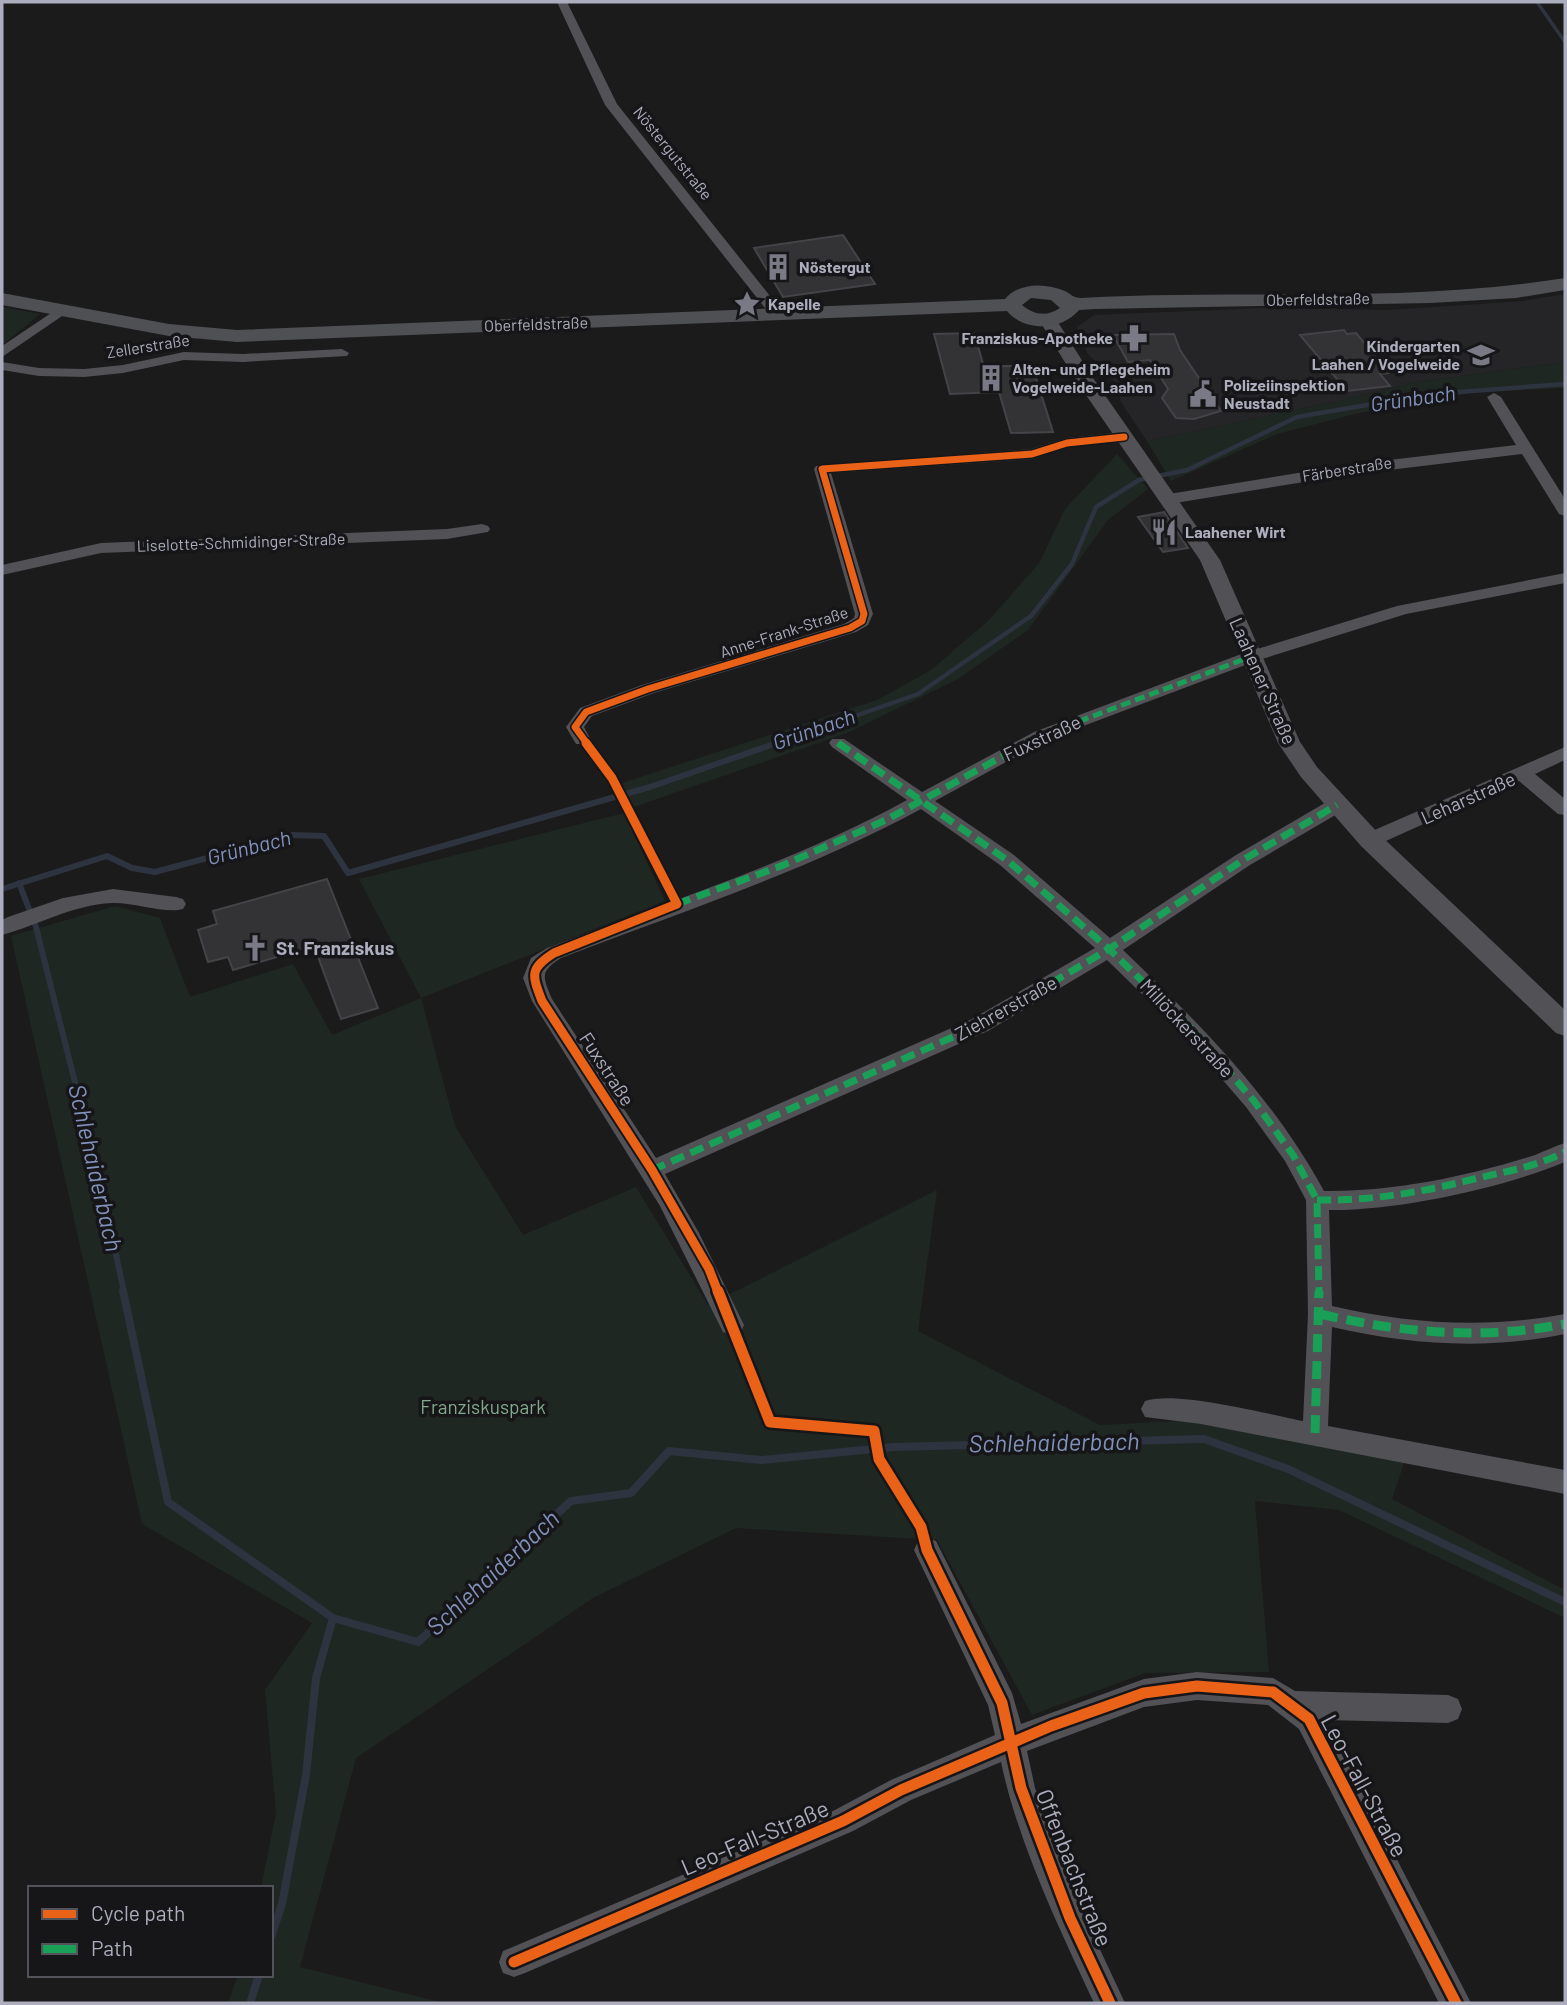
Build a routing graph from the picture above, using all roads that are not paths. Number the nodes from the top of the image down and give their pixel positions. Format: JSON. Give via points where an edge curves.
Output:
{"nodes":[{"id":1,"x":562,"y":2,"type":"edge"},
{"id":2,"x":1565,"y":284,"type":"edge"},
{"id":3,"x":2,"y":299,"type":"edge"},
{"id":4,"x":1069,"y":303,"type":"junction"},
{"id":5,"x":1012,"y":305,"type":"junction"},
{"id":6,"x":63,"y":309,"type":"junction"},
{"id":7,"x":777,"y":314,"type":"junction"},
{"id":8,"x":1048,"y":320,"type":"junction"},
{"id":9,"x":342,"y":353,"type":"dead end"},
{"id":10,"x":2,"y":354,"type":"edge"},
{"id":11,"x":2,"y":366,"type":"edge"},
{"id":12,"x":1494,"y":397,"type":"dead end"},
{"id":13,"x":1124,"y":437,"type":"junction"},
{"id":14,"x":1526,"y":449,"type":"junction"},
{"id":15,"x":1159,"y":484,"type":"junction"},
{"id":16,"x":1565,"y":511,"type":"edge"},
{"id":17,"x":482,"y":529,"type":"dead end"},
{"id":18,"x":2,"y":570,"type":"edge"},
{"id":19,"x":1565,"y":578,"type":"edge"},
{"id":20,"x":1250,"y":657,"type":"junction"},
{"id":21,"x":582,"y":740,"type":"dead end"},
{"id":22,"x":838,"y":743,"type":"dead end"},
{"id":23,"x":1565,"y":753,"type":"edge"},
{"id":24,"x":1522,"y":773,"type":"junction"},
{"id":25,"x":920,"y":801,"type":"junction"},
{"id":26,"x":1337,"y":805,"type":"junction"},
{"id":27,"x":1565,"y":808,"type":"edge"},
{"id":28,"x":1370,"y":840,"type":"junction"},
{"id":29,"x":176,"y":904,"type":"dead end"},
{"id":30,"x":6,"y":926,"type":"edge"},
{"id":31,"x":1109,"y":949,"type":"junction"},
{"id":32,"x":1565,"y":1026,"type":"edge"},
{"id":33,"x":1565,"y":1152,"type":"edge"},
{"id":34,"x":652,"y":1170,"type":"junction"},
{"id":35,"x":1317,"y":1200,"type":"junction"},
{"id":36,"x":1320,"y":1314,"type":"junction"},
{"id":37,"x":1565,"y":1324,"type":"edge"},
{"id":38,"x":732,"y":1325,"type":"dead end"},
{"id":39,"x":1154,"y":1409,"type":"dead end"},
{"id":40,"x":1315,"y":1433,"type":"junction"},
{"id":41,"x":1565,"y":1482,"type":"edge"},
{"id":42,"x":927,"y":1550,"type":"dead end"},
{"id":43,"x":1290,"y":1705,"type":"junction"},
{"id":44,"x":1448,"y":1709,"type":"dead end"},
{"id":45,"x":1010,"y":1744,"type":"junction"},
{"id":46,"x":514,"y":1962,"type":"dead end"},
{"id":47,"x":1110,"y":2003,"type":"edge"},
{"id":48,"x":1457,"y":2003,"type":"edge"}],
"edges":[{"from":1,"to":7,"type":"street","name":"Nöstergutstraße","via":[[611,105]]},
{"from":2,"to":4,"type":"main road","name":"Oberfeldstraße","via":[[1432,297]]},
{"from":3,"to":6,"type":"main road","name":"Oberfeldstraße"},
{"from":4,"to":5,"type":"main road","name":"Oberfeldstraße","via":[[1056,294],[1033,292],[1022,294]]},
{"from":4,"to":8,"type":"main road","via":[[1066,314]]},
{"from":5,"to":7,"type":"main road","name":"Oberfeldstraße"},
{"from":5,"to":8,"type":"main road","name":"Oberfeldstraße","via":[[1023,316]]},
{"from":6,"to":7,"type":"main road","name":"Oberfeldstraße","via":[[169,330],[237,336]]},
{"from":6,"to":10,"type":"street"},
{"from":8,"to":13,"type":"street","name":"Laahener Straße"},
{"from":9,"to":11,"type":"street","name":"Zellerstraße","via":[[243,358],[195,355],[84,373]]},
{"from":12,"to":14,"type":"street"},
{"from":13,"to":15,"type":"street","name":"Laahener Straße"},
{"from":13,"to":21,"type":"street","name":"Anne-Frank-Straße","via":[[1067,443],[1032,454],[822,469],[864,614],[862,621],[586,712],[575,727]]},
{"from":14,"to":15,"type":"street","name":"Färberstraße"},
{"from":14,"to":16,"type":"street"},
{"from":15,"to":20,"type":"street","name":"Laahener Straße","via":[[1210,560]]},
{"from":17,"to":18,"type":"street","name":"Liselotte-Schmidinger-Straße","via":[[101,548]]},
{"from":19,"to":20,"type":"street","name":"Fuxstraße","via":[[1403,610]]},
{"from":20,"to":25,"type":"street","name":"Fuxstraße","via":[[1040,736]]},
{"from":20,"to":26,"type":"street","name":"Laahener Straße","via":[[1289,743]]},
{"from":22,"to":25,"type":"street","name":"Millöckerstraße"},
{"from":23,"to":24,"type":"street","name":"Leharstraße"},
{"from":24,"to":27,"type":"street"},
{"from":24,"to":28,"type":"street","name":"Leharstraße"},
{"from":25,"to":31,"type":"street","name":"Millöckerstraße","via":[[1007,860]]},
{"from":25,"to":34,"type":"street","name":"Fuxstraße","via":[[781,866],[538,963],[533,978],[542,1001]]},
{"from":26,"to":28,"type":"street","name":"Laahener Straße"},
{"from":26,"to":31,"type":"street","name":"Ziehrerstraße","via":[[1243,860]]},
{"from":28,"to":32,"type":"street","name":"Laahener Straße"},
{"from":29,"to":30,"type":"street","via":[[125,895],[94,899]]},
{"from":31,"to":34,"type":"street","name":"Ziehrerstraße","via":[[980,1025]]},
{"from":31,"to":35,"type":"street","name":"Millöckerstraße","via":[[1192,1029],[1254,1101],[1293,1155]]},
{"from":33,"to":35,"type":"street","via":[[1415,1194]]},
{"from":34,"to":38,"type":"street","name":"Fuxstraße","via":[[709,1269]]},
{"from":35,"to":36,"type":"street","name":"Millöckerstraße"},
{"from":36,"to":37,"type":"street","via":[[1418,1333],[1484,1335]]},
{"from":36,"to":40,"type":"street","name":"Millöckerstraße"},
{"from":39,"to":40,"type":"street"},
{"from":40,"to":41,"type":"street"},
{"from":42,"to":45,"type":"street","via":[[1002,1703]]},
{"from":43,"to":44,"type":"street"},
{"from":43,"to":45,"type":"street","name":"Leo-Fall-Straße","via":[[1273,1692],[1197,1686],[1144,1693]]},
{"from":43,"to":48,"type":"street","name":"Leo-Fall-Straße","via":[[1309,1718]]},
{"from":45,"to":46,"type":"street","name":"Leo-Fall-Straße","via":[[901,1790],[844,1821]]},
{"from":45,"to":47,"type":"street","name":"Offenbachstraße","via":[[1021,1788],[1070,1918]]}]}
